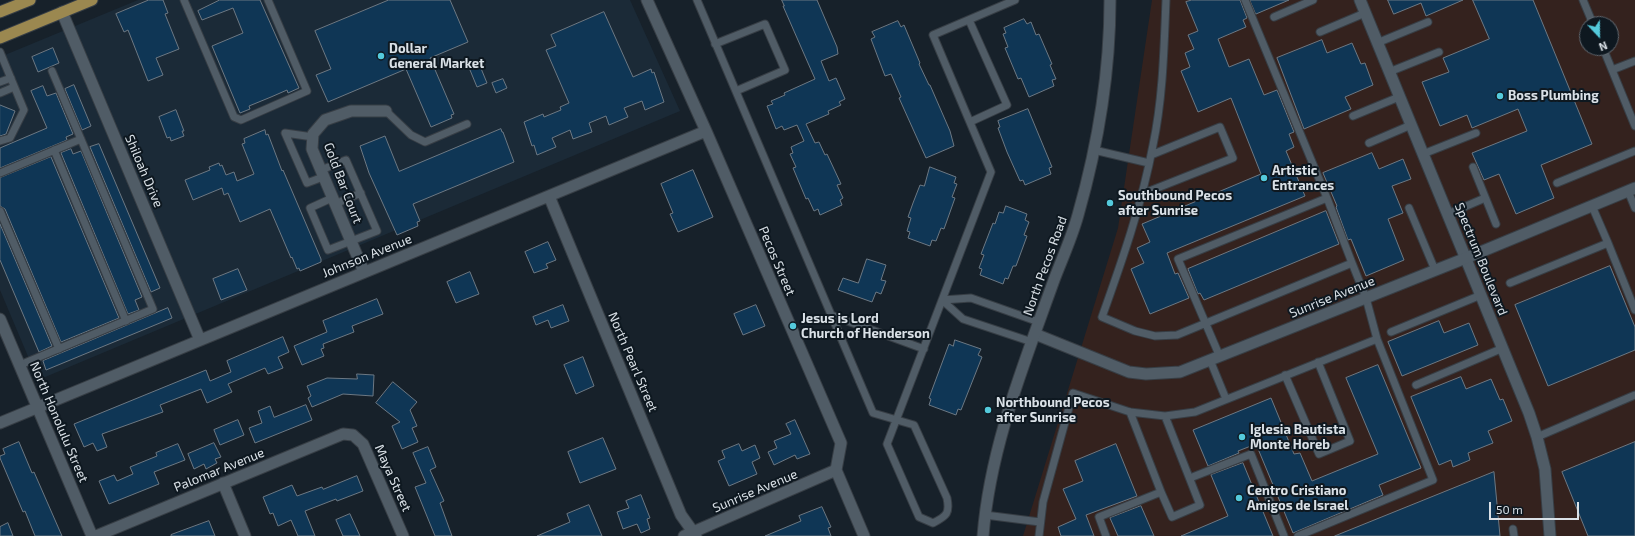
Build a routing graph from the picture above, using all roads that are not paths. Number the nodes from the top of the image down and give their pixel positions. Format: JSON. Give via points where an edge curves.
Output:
{"nodes":[{"id":1,"x":30,"y":0,"type":"edge"},
{"id":2,"x":92,"y":0,"type":"edge"},
{"id":3,"x":184,"y":0,"type":"edge"},
{"id":4,"x":268,"y":0,"type":"edge"},
{"id":5,"x":647,"y":0,"type":"edge"},
{"id":6,"x":697,"y":0,"type":"edge"},
{"id":7,"x":1015,"y":0,"type":"edge"},
{"id":8,"x":1110,"y":0,"type":"edge"},
{"id":9,"x":1166,"y":0,"type":"edge"},
{"id":10,"x":1245,"y":0,"type":"edge"},
{"id":11,"x":1313,"y":0,"type":"edge"},
{"id":12,"x":1360,"y":0,"type":"edge"},
{"id":13,"x":1583,"y":0,"type":"edge"},
{"id":14,"x":0,"y":12,"type":"edge"},
{"id":15,"x":62,"y":12,"type":"junction"},
{"id":16,"x":1365,"y":13,"type":"junction"},
{"id":17,"x":1590,"y":16,"type":"edge"},
{"id":18,"x":1274,"y":17,"type":"dead end"},
{"id":19,"x":969,"y":20,"type":"junction"},
{"id":20,"x":1428,"y":22,"type":"dead end"},
{"id":21,"x":1320,"y":32,"type":"dead end"},
{"id":22,"x":0,"y":38,"type":"edge"},
{"id":23,"x":1377,"y":43,"type":"junction"},
{"id":24,"x":715,"y":44,"type":"junction"},
{"id":25,"x":0,"y":52,"type":"edge"},
{"id":26,"x":1439,"y":52,"type":"dead end"},
{"id":27,"x":1606,"y":56,"type":"edge"},
{"id":28,"x":1635,"y":61,"type":"edge"},
{"id":29,"x":1612,"y":70,"type":"junction"},
{"id":30,"x":52,"y":71,"type":"dead end"},
{"id":31,"x":1389,"y":72,"type":"junction"},
{"id":32,"x":11,"y":78,"type":"junction"},
{"id":33,"x":0,"y":82,"type":"edge"},
{"id":34,"x":14,"y":87,"type":"junction"},
{"id":35,"x":736,"y":91,"type":"junction"},
{"id":36,"x":0,"y":93,"type":"edge"},
{"id":37,"x":1399,"y":97,"type":"junction"},
{"id":38,"x":386,"y":111,"type":"joint"},
{"id":39,"x":1353,"y":116,"type":"dead end"},
{"id":40,"x":970,"y":122,"type":"junction"},
{"id":41,"x":467,"y":124,"type":"dead end"},
{"id":42,"x":1411,"y":125,"type":"junction"},
{"id":43,"x":1635,"y":126,"type":"edge"},
{"id":44,"x":706,"y":131,"type":"junction"},
{"id":45,"x":1476,"y":133,"type":"dead end"},
{"id":46,"x":313,"y":138,"type":"junction"},
{"id":47,"x":81,"y":139,"type":"junction"},
{"id":48,"x":0,"y":141,"type":"edge"},
{"id":49,"x":1369,"y":143,"type":"dead end"},
{"id":50,"x":54,"y":150,"type":"junction"},
{"id":51,"x":1094,"y":150,"type":"junction"},
{"id":52,"x":1635,"y":151,"type":"edge"},
{"id":53,"x":1423,"y":154,"type":"junction"},
{"id":54,"x":1151,"y":155,"type":"junction"},
{"id":55,"x":1149,"y":163,"type":"junction"},
{"id":56,"x":1473,"y":167,"type":"dead end"},
{"id":57,"x":0,"y":173,"type":"edge"},
{"id":58,"x":322,"y":173,"type":"junction"},
{"id":59,"x":1557,"y":183,"type":"dead end"},
{"id":60,"x":1632,"y":190,"type":"edge"},
{"id":61,"x":361,"y":193,"type":"junction"},
{"id":62,"x":1142,"y":194,"type":"junction"},
{"id":63,"x":549,"y":196,"type":"junction"},
{"id":64,"x":1327,"y":198,"type":"junction"},
{"id":65,"x":1485,"y":198,"type":"junction"},
{"id":66,"x":334,"y":201,"type":"junction"},
{"id":67,"x":1592,"y":206,"type":"junction"},
{"id":68,"x":1409,"y":208,"type":"dead end"},
{"id":69,"x":1635,"y":208,"type":"edge"},
{"id":70,"x":0,"y":211,"type":"edge"},
{"id":71,"x":1448,"y":214,"type":"junction"},
{"id":72,"x":1496,"y":224,"type":"dead end"},
{"id":73,"x":351,"y":242,"type":"junction"},
{"id":74,"x":1608,"y":243,"type":"junction"},
{"id":75,"x":1466,"y":258,"type":"junction"},
{"id":76,"x":1352,"y":263,"type":"junction"},
{"id":77,"x":1435,"y":270,"type":"junction"},
{"id":78,"x":364,"y":272,"type":"junction"},
{"id":79,"x":1510,"y":283,"type":"dead end"},
{"id":80,"x":1481,"y":295,"type":"junction"},
{"id":81,"x":1366,"y":298,"type":"junction"},
{"id":82,"x":942,"y":300,"type":"junction"},
{"id":83,"x":1635,"y":310,"type":"edge"},
{"id":84,"x":831,"y":315,"type":"junction"},
{"id":85,"x":0,"y":318,"type":"edge"},
{"id":86,"x":126,"y":321,"type":"junction"},
{"id":87,"x":1039,"y":322,"type":"junction"},
{"id":88,"x":1205,"y":323,"type":"junction"},
{"id":89,"x":1391,"y":332,"type":"dead end"},
{"id":90,"x":1034,"y":338,"type":"junction"},
{"id":91,"x":1377,"y":339,"type":"junction"},
{"id":92,"x":200,"y":340,"type":"junction"},
{"id":93,"x":1503,"y":348,"type":"junction"},
{"id":94,"x":59,"y":349,"type":"junction"},
{"id":95,"x":924,"y":349,"type":"junction"},
{"id":96,"x":1215,"y":358,"type":"junction"},
{"id":97,"x":1318,"y":362,"type":"junction"},
{"id":98,"x":20,"y":365,"type":"junction"},
{"id":99,"x":1285,"y":375,"type":"junction"},
{"id":100,"x":1416,"y":384,"type":"dead end"},
{"id":101,"x":1635,"y":395,"type":"edge"},
{"id":102,"x":1226,"y":399,"type":"junction"},
{"id":103,"x":38,"y":407,"type":"junction"},
{"id":104,"x":1130,"y":412,"type":"junction"},
{"id":105,"x":1165,"y":416,"type":"junction"},
{"id":106,"x":896,"y":420,"type":"junction"},
{"id":107,"x":0,"y":423,"type":"edge"},
{"id":108,"x":353,"y":435,"type":"joint"},
{"id":109,"x":1537,"y":437,"type":"junction"},
{"id":110,"x":836,"y":470,"type":"junction"},
{"id":111,"x":1190,"y":478,"type":"junction"},
{"id":112,"x":223,"y":483,"type":"junction"},
{"id":113,"x":1161,"y":492,"type":"junction"},
{"id":114,"x":985,"y":515,"type":"junction"},
{"id":115,"x":1040,"y":522,"type":"junction"},
{"id":116,"x":691,"y":535,"type":"edge"},
{"id":117,"x":92,"y":536,"type":"edge"},
{"id":118,"x":96,"y":536,"type":"edge"},
{"id":119,"x":245,"y":536,"type":"edge"},
{"id":120,"x":403,"y":536,"type":"edge"},
{"id":121,"x":864,"y":536,"type":"edge"},
{"id":122,"x":983,"y":536,"type":"edge"},
{"id":123,"x":1039,"y":536,"type":"edge"},
{"id":124,"x":1106,"y":536,"type":"edge"},
{"id":125,"x":1284,"y":536,"type":"edge"},
{"id":126,"x":1298,"y":536,"type":"edge"},
{"id":127,"x":1550,"y":536,"type":"edge"}],
"edges":[{"from":1,"to":14,"type":"main road"},
{"from":2,"to":15,"type":"main road"},
{"from":3,"to":4,"type":"lane","via":[[234,117],[241,120],[307,91]]},
{"from":5,"to":44,"type":"street","name":"Pecos Street"},
{"from":6,"to":24,"type":"lane"},
{"from":7,"to":19,"type":"lane"},
{"from":8,"to":51,"type":"street","name":"North Pecos Road","via":[[1106,76]]},
{"from":9,"to":54,"type":"lane","via":[[1164,63]]},
{"from":10,"to":64,"type":"lane"},
{"from":11,"to":18,"type":"lane"},
{"from":12,"to":16,"type":"street","name":"Spectrum Boulevard"},
{"from":13,"to":17,"type":"lane"},
{"from":15,"to":22,"type":"main road"},
{"from":15,"to":92,"type":"street","name":"Shiloah Drive"},
{"from":16,"to":21,"type":"lane"},
{"from":16,"to":23,"type":"street","name":"Spectrum Boulevard"},
{"from":19,"to":40,"type":"lane","via":[[934,35]]},
{"from":19,"to":40,"type":"lane","via":[[1007,105]]},
{"from":20,"to":23,"type":"lane"},
{"from":23,"to":31,"type":"street","name":"Spectrum Boulevard"},
{"from":24,"to":35,"type":"lane"},
{"from":24,"to":35,"type":"lane","via":[[765,24],[774,43],[785,70]]},
{"from":25,"to":32,"type":"lane"},
{"from":26,"to":31,"type":"lane"},
{"from":27,"to":29,"type":"lane"},
{"from":28,"to":29,"type":"lane"},
{"from":29,"to":43,"type":"lane"},
{"from":30,"to":47,"type":"lane"},
{"from":31,"to":37,"type":"street","name":"Spectrum Boulevard"},
{"from":32,"to":33,"type":"lane"},
{"from":32,"to":34,"type":"lane"},
{"from":34,"to":36,"type":"lane"},
{"from":34,"to":48,"type":"lane","via":[[24,110],[10,138]]},
{"from":35,"to":84,"type":"lane"},
{"from":37,"to":39,"type":"lane"},
{"from":37,"to":42,"type":"street","name":"Spectrum Boulevard"},
{"from":38,"to":41,"type":"lane","via":[[411,135],[425,142]]},
{"from":38,"to":46,"type":"street","name":"Gold Bar Court","via":[[351,111],[325,120],[313,134]]},
{"from":40,"to":82,"type":"lane","via":[[991,172]]},
{"from":42,"to":49,"type":"lane"},
{"from":42,"to":53,"type":"street","name":"Spectrum Boulevard"},
{"from":44,"to":63,"type":"street","name":"Johnson Avenue"},
{"from":44,"to":110,"type":"street","name":"Pecos Street","via":[[841,443]]},
{"from":45,"to":53,"type":"lane"},
{"from":46,"to":58,"type":"street","name":"Gold Bar Court","via":[[312,150]]},
{"from":46,"to":58,"type":"lane","via":[[285,132],[307,183]]},
{"from":47,"to":50,"type":"lane"},
{"from":47,"to":86,"type":"lane","via":[[153,309]]},
{"from":50,"to":57,"type":"lane"},
{"from":50,"to":86,"type":"lane"},
{"from":51,"to":55,"type":"lane"},
{"from":51,"to":87,"type":"street","name":"North Pecos Road","via":[[1078,215]]},
{"from":52,"to":59,"type":"lane"},
{"from":53,"to":71,"type":"street","name":"Spectrum Boulevard"},
{"from":54,"to":55,"type":"lane"},
{"from":54,"to":62,"type":"lane","via":[[1220,127],[1233,158]]},
{"from":55,"to":62,"type":"lane"},
{"from":56,"to":65,"type":"lane"},
{"from":58,"to":61,"type":"lane","via":[[346,160]]},
{"from":58,"to":66,"type":"street","name":"Gold Bar Court"},
{"from":60,"to":67,"type":"street","name":"Sunrise Avenue"},
{"from":60,"to":69,"type":"lane"},
{"from":61,"to":66,"type":"lane"},
{"from":61,"to":73,"type":"lane","via":[[377,231]]},
{"from":62,"to":88,"type":"lane","via":[[1102,317],[1155,336],[1177,335]]},
{"from":63,"to":78,"type":"street","name":"Johnson Avenue"},
{"from":63,"to":116,"type":"street","name":"North Pearl Street"},
{"from":64,"to":76,"type":"lane"},
{"from":64,"to":88,"type":"lane","via":[[1178,259]]},
{"from":65,"to":71,"type":"lane"},
{"from":65,"to":72,"type":"lane"},
{"from":66,"to":73,"type":"street","name":"Gold Bar Court"},
{"from":66,"to":73,"type":"lane","via":[[310,208],[328,250]]},
{"from":67,"to":74,"type":"lane"},
{"from":67,"to":75,"type":"street","name":"Sunrise Avenue"},
{"from":68,"to":77,"type":"lane"},
{"from":70,"to":94,"type":"lane"},
{"from":71,"to":75,"type":"street","name":"Spectrum Boulevard"},
{"from":73,"to":78,"type":"street","name":"Gold Bar Court"},
{"from":74,"to":79,"type":"lane"},
{"from":74,"to":83,"type":"lane"},
{"from":75,"to":77,"type":"street","name":"Sunrise Avenue"},
{"from":75,"to":80,"type":"street","name":"Spectrum Boulevard"},
{"from":76,"to":81,"type":"lane"},
{"from":76,"to":88,"type":"lane"},
{"from":77,"to":81,"type":"street","name":"Sunrise Avenue"},
{"from":78,"to":92,"type":"street","name":"Johnson Avenue"},
{"from":80,"to":89,"type":"lane"},
{"from":80,"to":93,"type":"street","name":"Spectrum Boulevard"},
{"from":81,"to":91,"type":"lane"},
{"from":81,"to":96,"type":"street","name":"Sunrise Avenue"},
{"from":82,"to":87,"type":"lane","via":[[971,298]]},
{"from":82,"to":90,"type":"lane","via":[[963,319]]},
{"from":82,"to":95,"type":"lane"},
{"from":84,"to":95,"type":"lane"},
{"from":84,"to":106,"type":"lane","via":[[873,413]]},
{"from":85,"to":98,"type":"street","name":"North Honolulu Street"},
{"from":86,"to":94,"type":"lane"},
{"from":87,"to":90,"type":"street","name":"North Pecos Road"},
{"from":88,"to":96,"type":"lane"},
{"from":90,"to":96,"type":"street","name":"Sunrise Avenue","via":[[1130,372],[1146,374],[1180,372]]},
{"from":90,"to":114,"type":"street","name":"North Pecos Road","via":[[1005,420]]},
{"from":91,"to":97,"type":"lane"},
{"from":91,"to":126,"type":"lane","via":[[1433,480]]},
{"from":92,"to":103,"type":"street","name":"Johnson Avenue"},
{"from":93,"to":100,"type":"lane"},
{"from":93,"to":109,"type":"street","name":"Spectrum Boulevard"},
{"from":94,"to":98,"type":"lane"},
{"from":95,"to":106,"type":"lane"},
{"from":96,"to":102,"type":"lane"},
{"from":97,"to":99,"type":"lane"},
{"from":97,"to":99,"type":"lane","via":[[1350,441],[1318,454]]},
{"from":98,"to":103,"type":"street","name":"North Honolulu Street"},
{"from":99,"to":102,"type":"lane"},
{"from":101,"to":109,"type":"lane"},
{"from":102,"to":105,"type":"lane","via":[[1195,412]]},
{"from":103,"to":107,"type":"street","name":"Johnson Avenue"},
{"from":103,"to":117,"type":"street","name":"North Honolulu Street"},
{"from":104,"to":105,"type":"lane"},
{"from":104,"to":113,"type":"lane"},
{"from":104,"to":115,"type":"lane","via":[[1073,393],[1043,502]]},
{"from":105,"to":111,"type":"lane"},
{"from":106,"to":106,"type":"lane","via":[[887,444],[919,517],[933,523],[944,518],[949,509],[947,498],[914,425]]},
{"from":108,"to":112,"type":"street","name":"Palomar Avenue","via":[[343,434]]},
{"from":108,"to":120,"type":"street","name":"Maya Street","via":[[363,444]]},
{"from":109,"to":127,"type":"street","name":"Spectrum Boulevard","via":[[1545,469]]},
{"from":110,"to":116,"type":"street","name":"Sunrise Avenue"},
{"from":110,"to":121,"type":"street"},
{"from":111,"to":113,"type":"lane","via":[[1200,505],[1172,516]]},
{"from":111,"to":125,"type":"lane","via":[[1251,454]]},
{"from":112,"to":118,"type":"street","name":"Palomar Avenue"},
{"from":112,"to":119,"type":"street"},
{"from":113,"to":124,"type":"lane","via":[[1099,517]]},
{"from":114,"to":115,"type":"lane"},
{"from":114,"to":122,"type":"street","name":"North Pecos Road"},
{"from":115,"to":123,"type":"lane"}]}
